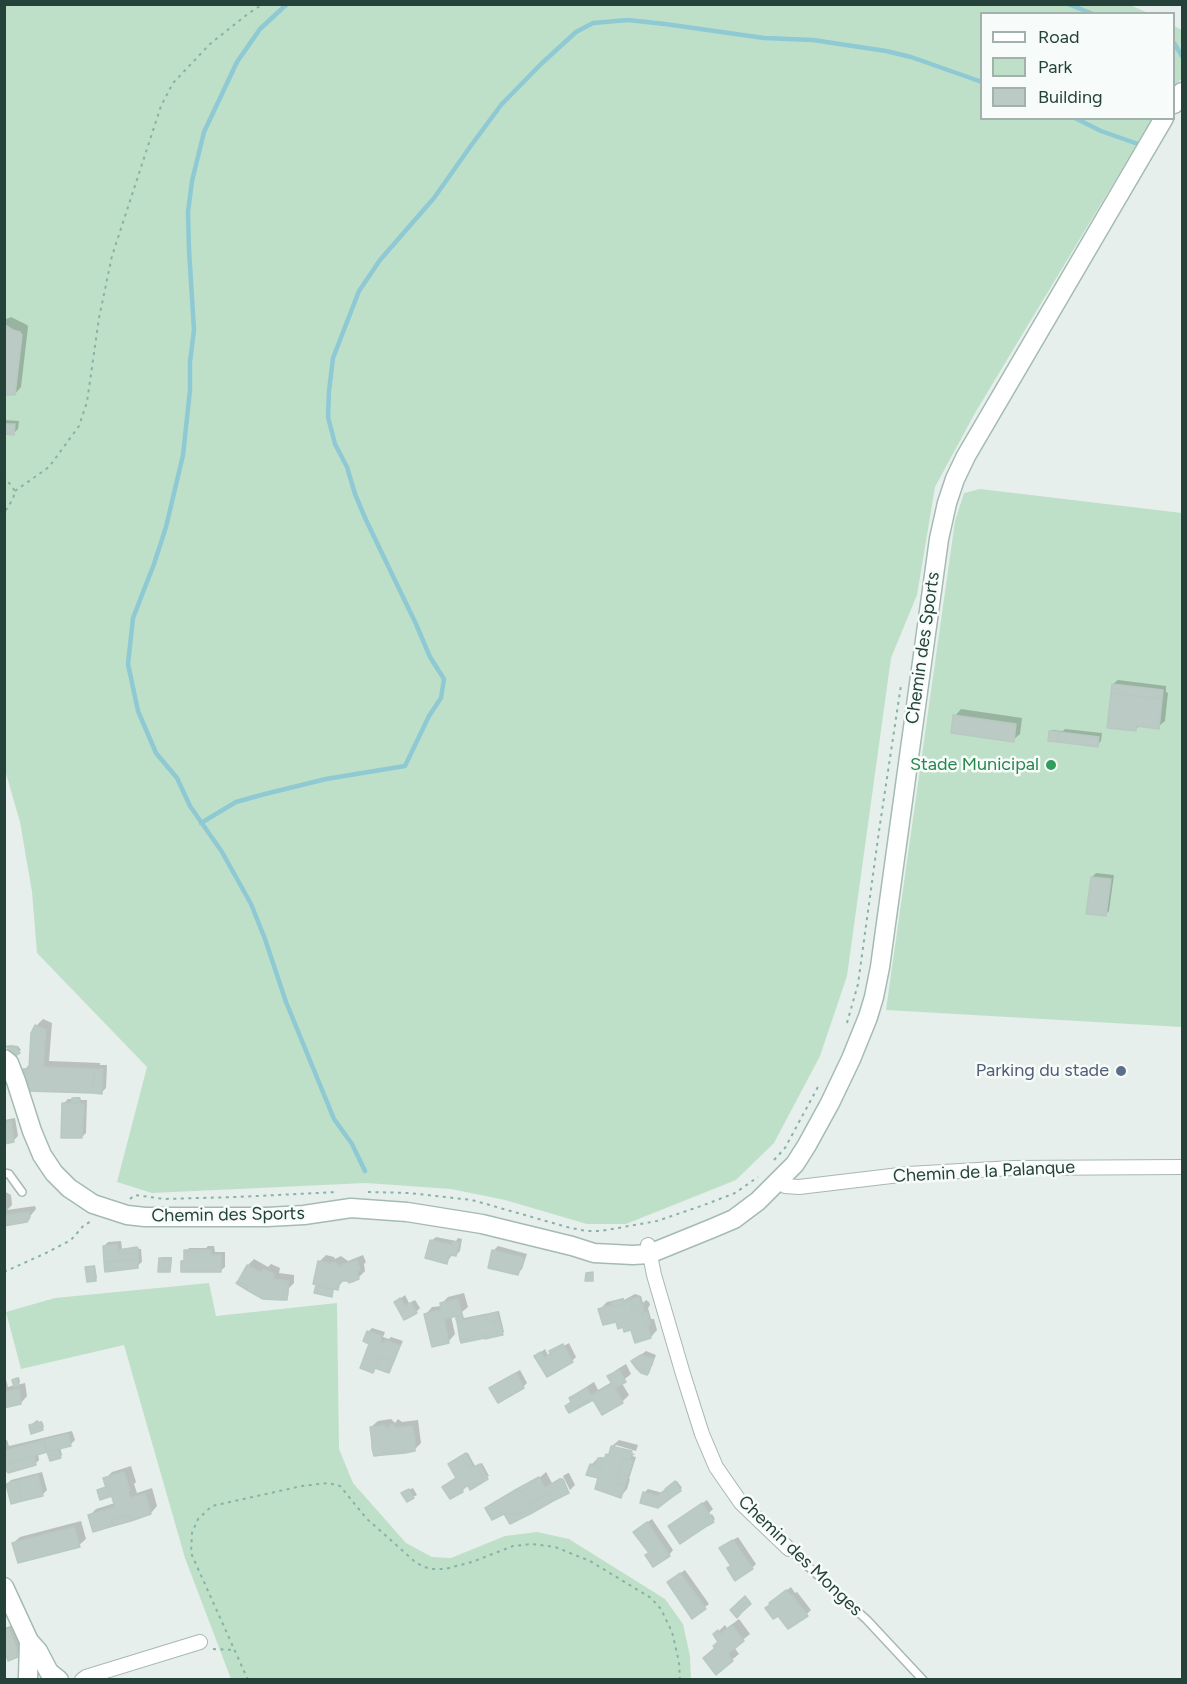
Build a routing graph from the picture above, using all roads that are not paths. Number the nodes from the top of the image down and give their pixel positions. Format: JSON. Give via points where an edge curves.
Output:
{"nodes":[{"id":1,"x":1163,"y":120,"type":"edge"},
{"id":2,"x":4,"y":1059,"type":"edge"},
{"id":3,"x":1182,"y":1167,"type":"edge"},
{"id":4,"x":4,"y":1173,"type":"edge"},
{"id":5,"x":785,"y":1186,"type":"dead end"},
{"id":6,"x":22,"y":1192,"type":"dead end"},
{"id":7,"x":649,"y":1249,"type":"junction"},
{"id":8,"x":789,"y":1549,"type":"joint"},
{"id":9,"x":4,"y":1587,"type":"edge"},
{"id":10,"x":29,"y":1641,"type":"junction"},
{"id":11,"x":200,"y":1642,"type":"road end"},
{"id":12,"x":54,"y":1675,"type":"edge"},
{"id":13,"x":84,"y":1678,"type":"edge"},
{"id":14,"x":28,"y":1679,"type":"edge"},
{"id":15,"x":923,"y":1680,"type":"edge"}],
"edges":[{"from":1,"to":7,"type":"street","name":"Chemin des Sports","via":[[955,479],[934,570],[880,967],[868,1017],[851,1059],[795,1164],[758,1201]]},
{"from":2,"to":7,"type":"street","name":"Chemin des Sports","via":[[9,1063],[42,1155],[54,1173],[93,1204],[119,1213],[145,1217],[267,1217],[351,1208],[482,1224],[572,1246]]},
{"from":3,"to":5,"type":"street","name":"Chemin de la Palanque","via":[[1012,1168]]},
{"from":4,"to":6,"type":"lane"},
{"from":7,"to":8,"type":"street","name":"Chemin des Monges","via":[[682,1374],[716,1467],[741,1503]]},
{"from":8,"to":15,"type":"lane","name":"Chemin des Monges","via":[[867,1620]]},
{"from":9,"to":10,"type":"street"},
{"from":10,"to":12,"type":"street"},
{"from":10,"to":14,"type":"street"},
{"from":11,"to":13,"type":"street"},
{"from":12,"to":13,"type":"street"},
{"from":12,"to":14,"type":"street","via":[[36,1672]]}]}
